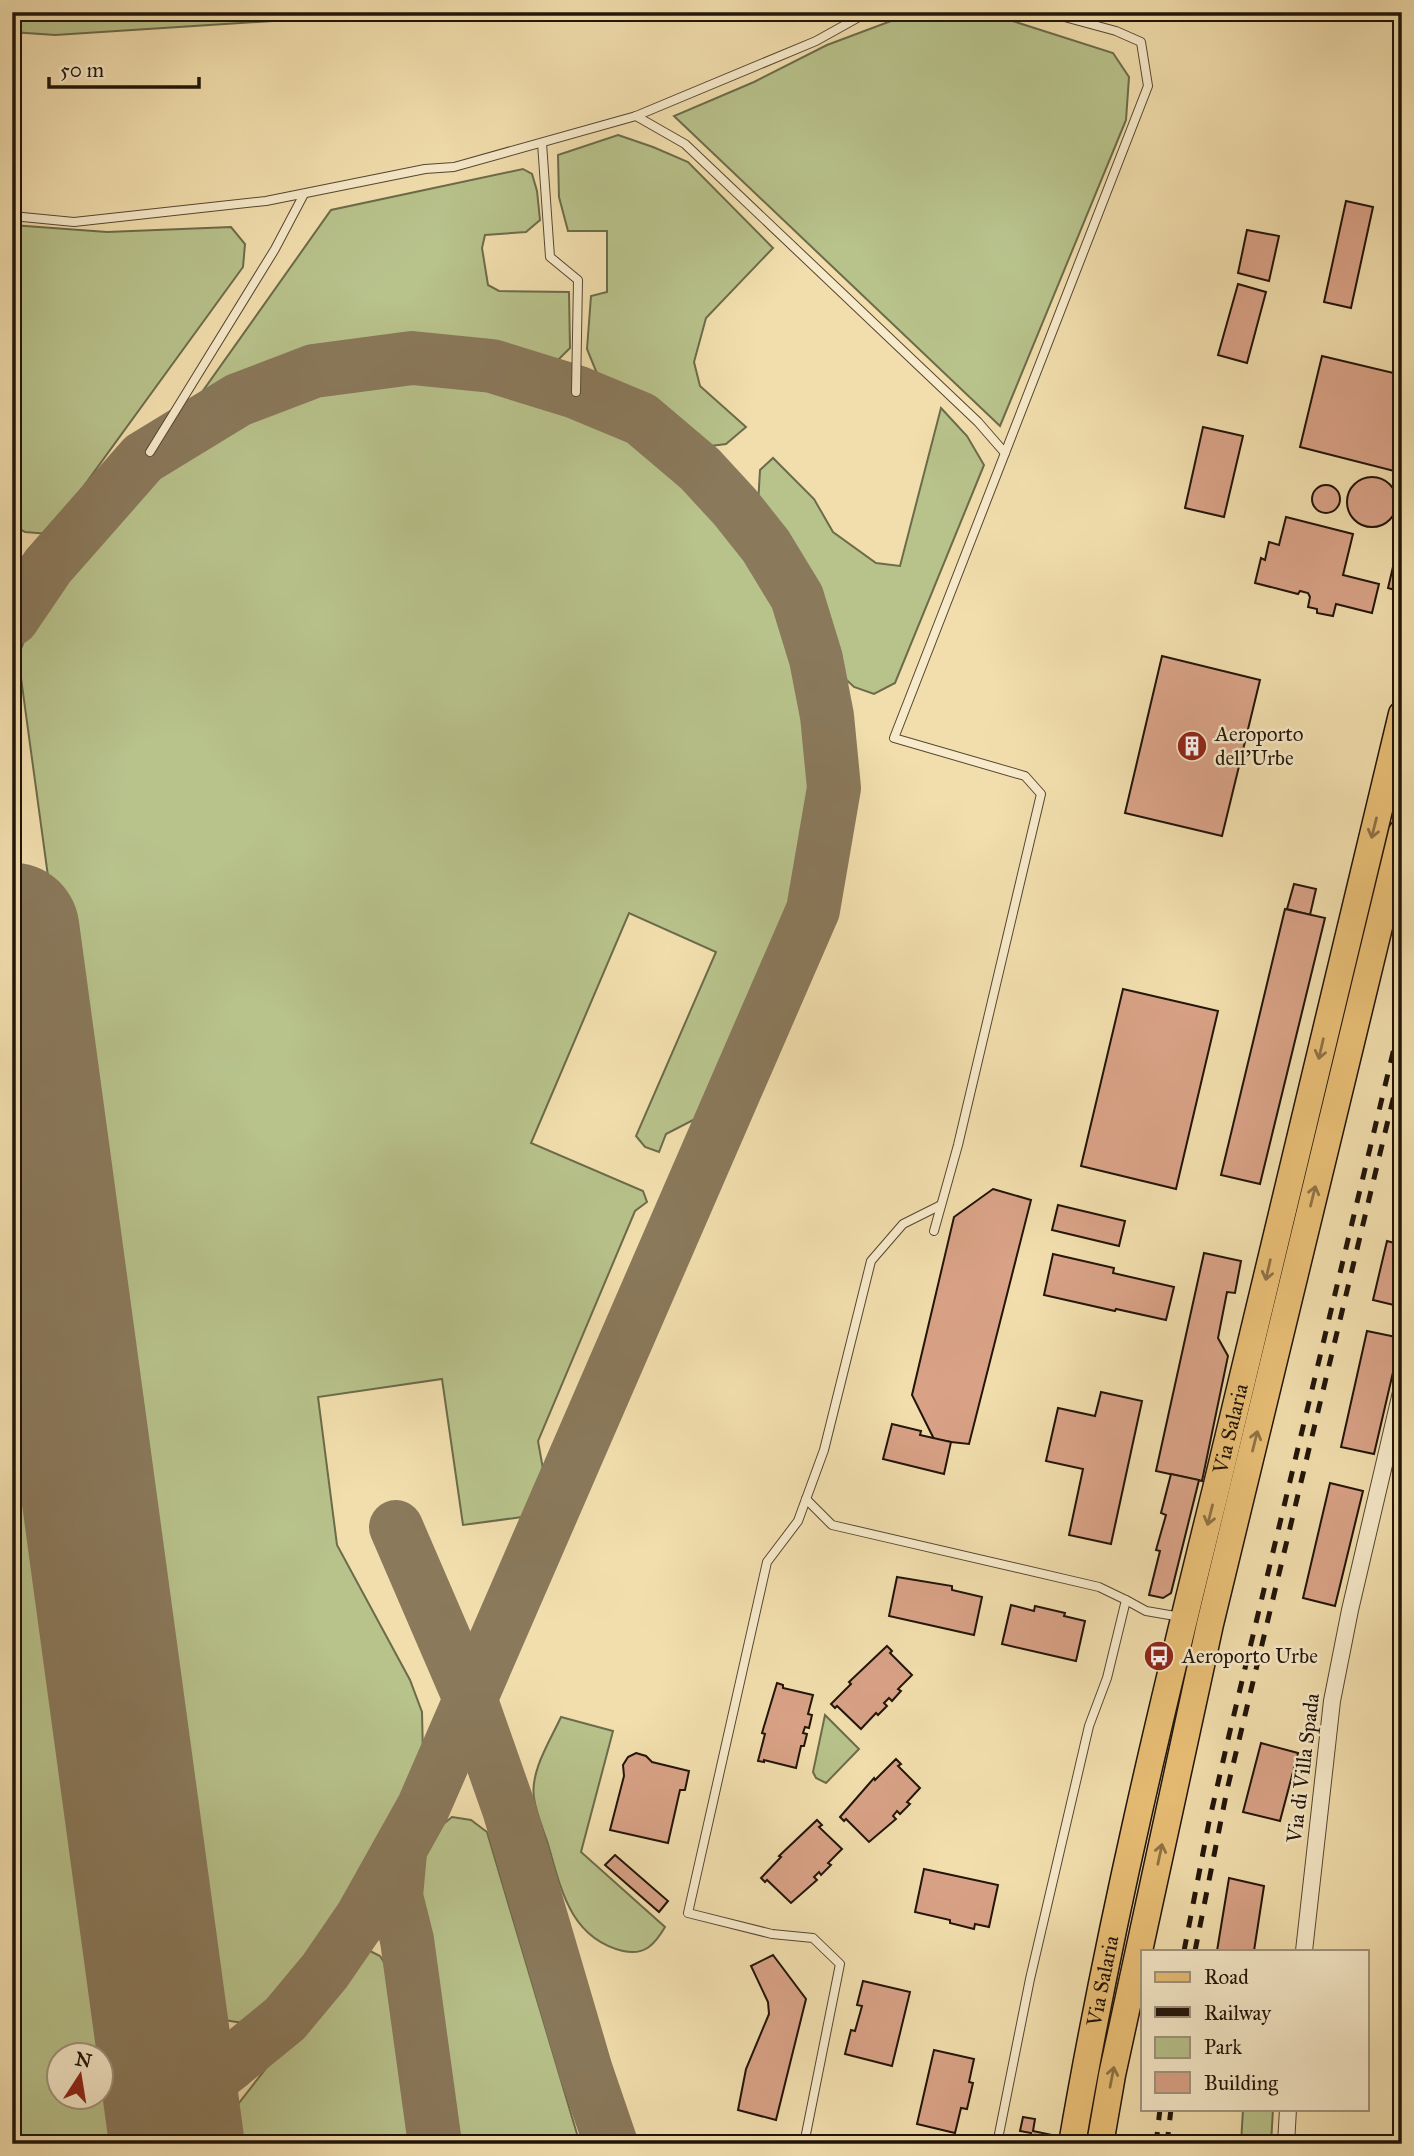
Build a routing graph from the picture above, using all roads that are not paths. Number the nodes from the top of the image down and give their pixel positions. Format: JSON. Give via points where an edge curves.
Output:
{"nodes":[{"id":1,"x":868,"y":12,"type":"edge"},
{"id":2,"x":1046,"y":12,"type":"edge"},
{"id":3,"x":636,"y":116,"type":"junction"},
{"id":4,"x":542,"y":144,"type":"junction"},
{"id":5,"x":304,"y":194,"type":"junction"},
{"id":6,"x":12,"y":216,"type":"edge"},
{"id":7,"x":576,"y":393,"type":"dead end"},
{"id":8,"x":150,"y":452,"type":"dead end"},
{"id":9,"x":1005,"y":453,"type":"junction"},
{"id":10,"x":1402,"y":714,"type":"edge"},
{"id":11,"x":1402,"y":832,"type":"edge"},
{"id":12,"x":941,"y":1205,"type":"junction"},
{"id":13,"x":934,"y":1231,"type":"dead end"},
{"id":14,"x":1402,"y":1388,"type":"edge"},
{"id":15,"x":806,"y":1499,"type":"junction"},
{"id":16,"x":1126,"y":1600,"type":"junction"},
{"id":17,"x":1184,"y":1617,"type":"junction"},
{"id":18,"x":1210,"y":1624,"type":"junction"},
{"id":19,"x":1304,"y":1950,"type":"edge"},
{"id":20,"x":1288,"y":2110,"type":"edge"},
{"id":21,"x":804,"y":2144,"type":"edge"},
{"id":22,"x":997,"y":2144,"type":"edge"},
{"id":23,"x":1072,"y":2144,"type":"edge"},
{"id":24,"x":1100,"y":2144,"type":"edge"},
{"id":25,"x":1286,"y":2144,"type":"edge"}],
"edges":[{"from":1,"to":3,"type":"lane","via":[[816,41]]},
{"from":2,"to":9,"type":"lane","via":[[1141,41],[1148,86]]},
{"from":3,"to":4,"type":"lane"},
{"from":3,"to":9,"type":"lane","via":[[685,144],[978,422]]},
{"from":4,"to":5,"type":"lane","via":[[454,167]]},
{"from":4,"to":7,"type":"lane","via":[[550,257],[578,280]]},
{"from":5,"to":6,"type":"lane","via":[[74,222]]},
{"from":5,"to":8,"type":"lane"},
{"from":9,"to":12,"type":"lane","via":[[894,738],[1025,776],[1041,794]]},
{"from":10,"to":17,"type":"main road","name":"Via Salaria","one_way":true},
{"from":18,"to":11,"type":"main road","name":"Via Salaria","one_way":true},
{"from":12,"to":13,"type":"lane"},
{"from":12,"to":15,"type":"lane","via":[[903,1224],[871,1261],[824,1450]]},
{"from":14,"to":19,"type":"street","name":"Via di Villa Spada","via":[[1332,1701]]},
{"from":15,"to":16,"type":"lane","via":[[832,1525],[1099,1587]]},
{"from":15,"to":21,"type":"lane","via":[[798,1521],[767,1562],[688,1913],[772,1934],[813,1937],[840,1964]]},
{"from":16,"to":17,"type":"lane","via":[[1146,1611]]},
{"from":16,"to":22,"type":"lane","via":[[1107,1678],[1089,1726]]},
{"from":17,"to":18,"type":"street"},
{"from":17,"to":23,"type":"main road","name":"Via Salaria","via":[[1119,1895]]},
{"from":24,"to":18,"type":"main road","name":"Via Salaria","one_way":true},
{"from":20,"to":25,"type":"street"}]}
